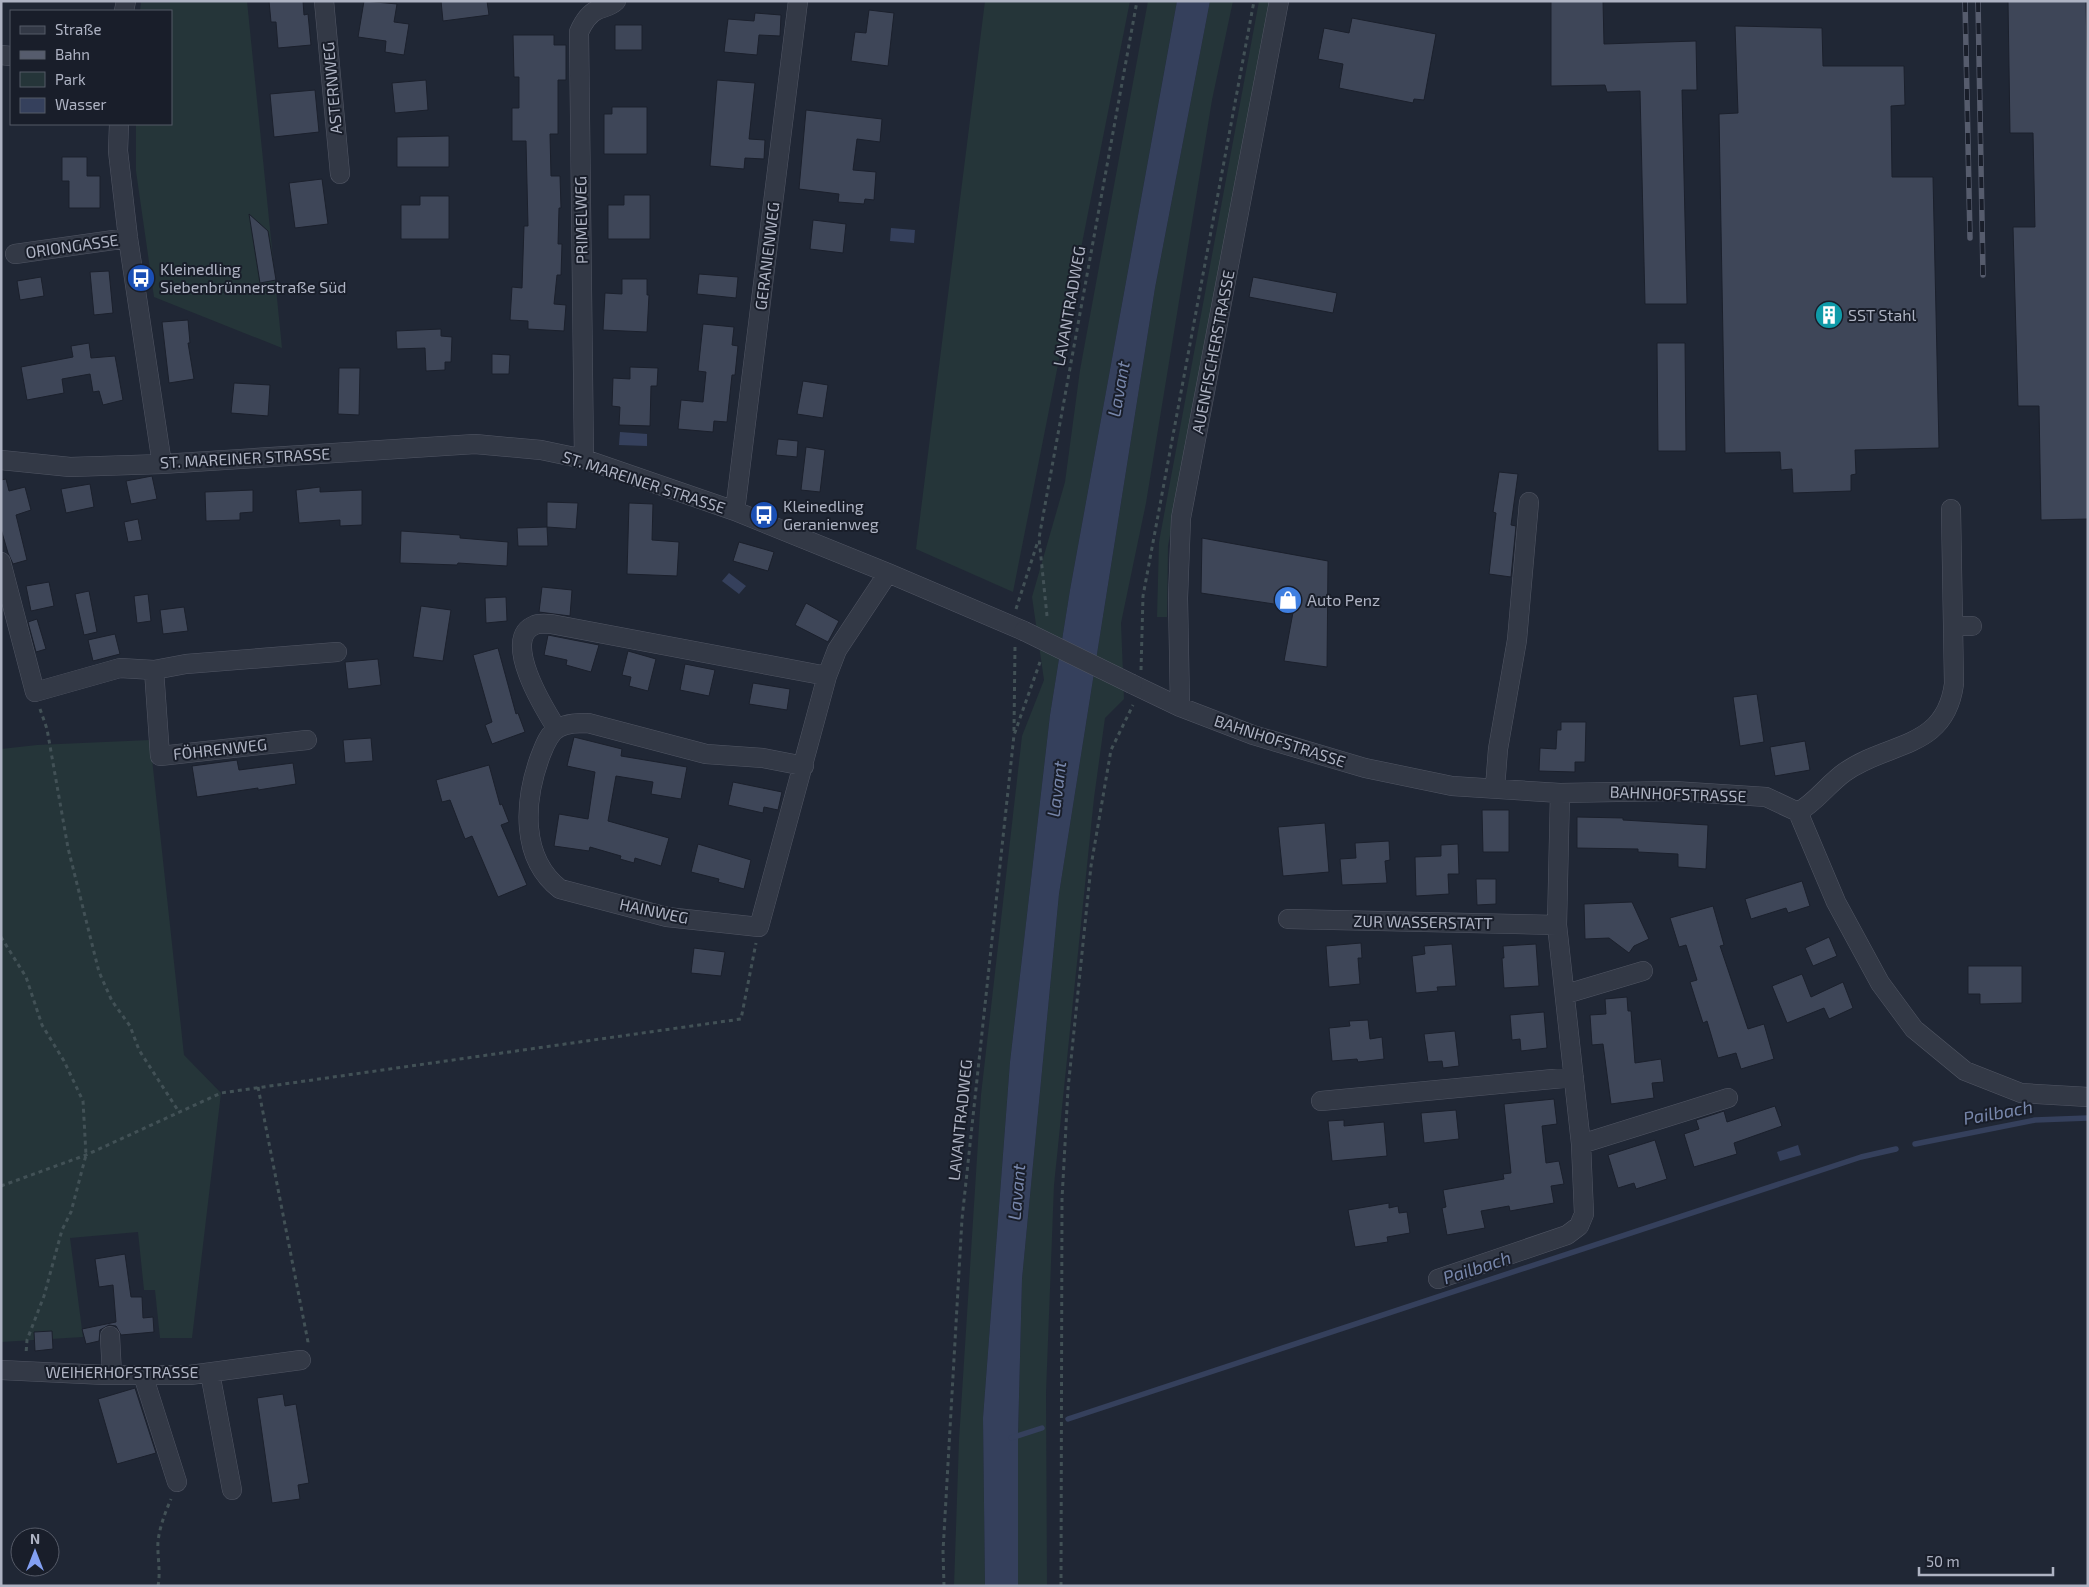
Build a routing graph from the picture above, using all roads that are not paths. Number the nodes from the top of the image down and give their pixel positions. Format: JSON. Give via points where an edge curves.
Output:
{"nodes":[{"id":1,"x":324,"y":1,"type":"edge"},
{"id":2,"x":616,"y":1,"type":"edge"},
{"id":3,"x":798,"y":1,"type":"edge"},
{"id":4,"x":1279,"y":1,"type":"edge"},
{"id":5,"x":119,"y":125,"type":"edge"},
{"id":6,"x":340,"y":174,"type":"dead end"},
{"id":7,"x":128,"y":238,"type":"junction"},
{"id":8,"x":15,"y":254,"type":"dead end"},
{"id":9,"x":584,"y":459,"type":"junction"},
{"id":10,"x":1,"y":460,"type":"edge"},
{"id":11,"x":162,"y":464,"type":"junction"},
{"id":12,"x":1529,"y":502,"type":"dead end"},
{"id":13,"x":1951,"y":509,"type":"dead end"},
{"id":14,"x":735,"y":511,"type":"junction"},
{"id":15,"x":1,"y":562,"type":"edge"},
{"id":16,"x":888,"y":573,"type":"junction"},
{"id":17,"x":337,"y":652,"type":"dead end"},
{"id":18,"x":154,"y":670,"type":"junction"},
{"id":19,"x":827,"y":676,"type":"junction"},
{"id":20,"x":1137,"y":686,"type":"joint"},
{"id":21,"x":1180,"y":706,"type":"junction"},
{"id":22,"x":557,"y":729,"type":"junction"},
{"id":23,"x":307,"y":740,"type":"dead end"},
{"id":24,"x":804,"y":766,"type":"junction"},
{"id":25,"x":1495,"y":788,"type":"junction"},
{"id":26,"x":1560,"y":793,"type":"junction"},
{"id":27,"x":1798,"y":812,"type":"junction"},
{"id":28,"x":1288,"y":919,"type":"dead end"},
{"id":29,"x":1557,"y":925,"type":"junction"},
{"id":30,"x":1643,"y":970,"type":"dead end"},
{"id":31,"x":1566,"y":994,"type":"junction"},
{"id":32,"x":1574,"y":1077,"type":"junction"},
{"id":33,"x":2088,"y":1097,"type":"edge"},
{"id":34,"x":1728,"y":1098,"type":"dead end"},
{"id":35,"x":1321,"y":1102,"type":"dead end"},
{"id":36,"x":1581,"y":1144,"type":"junction"},
{"id":37,"x":1438,"y":1279,"type":"dead end"},
{"id":38,"x":110,"y":1336,"type":"dead end"},
{"id":39,"x":301,"y":1360,"type":"road end"},
{"id":40,"x":1,"y":1370,"type":"edge"},
{"id":41,"x":210,"y":1372,"type":"junction"},
{"id":42,"x":112,"y":1375,"type":"junction"},
{"id":43,"x":143,"y":1375,"type":"junction"},
{"id":44,"x":177,"y":1482,"type":"road end"},
{"id":45,"x":232,"y":1490,"type":"dead end"}],
"edges":[{"from":1,"to":6,"type":"street","name":"ASTERNWEG"},
{"from":2,"to":9,"type":"street","name":"PRIMELWEG","via":[[595,10],[584,20],[579,32]]},
{"from":3,"to":14,"type":"street","name":"GERANIENWEG"},
{"from":4,"to":21,"type":"street","name":"AUENFISCHERSTRASSE","via":[[1181,518],[1178,598]]},
{"from":5,"to":7,"type":"street","via":[[118,151]]},
{"from":7,"to":8,"type":"street","name":"ORIONGASSE"},
{"from":7,"to":11,"type":"street"},
{"from":9,"to":11,"type":"street","name":"ST. MAREINER STRASSE","via":[[542,450],[475,444]]},
{"from":9,"to":14,"type":"street","name":"ST. MAREINER STRASSE"},
{"from":10,"to":11,"type":"street","name":"ST. MAREINER STRASSE","via":[[70,467]]},
{"from":12,"to":25,"type":"street","via":[[1517,640],[1498,749]]},
{"from":13,"to":27,"type":"street","via":[[1960,536],[1962,626],[1952,700],[1945,716],[1923,737],[1844,772]]},
{"from":14,"to":16,"type":"street","name":"ST. MAREINER STRASSE"},
{"from":15,"to":18,"type":"street","via":[[35,692],[120,668]]},
{"from":16,"to":19,"type":"street","via":[[837,650]]},
{"from":16,"to":20,"type":"street","name":"ST. MAREINER STRASSE","bridge":true,"via":[[1024,631]]},
{"from":17,"to":18,"type":"street","via":[[186,664]]},
{"from":18,"to":23,"type":"street","name":"FÖHRENWEG","via":[[160,756]]},
{"from":19,"to":22,"type":"street","via":[[551,624],[535,625],[526,631],[522,640],[522,655],[540,702]]},
{"from":19,"to":24,"type":"street"},
{"from":20,"to":21,"type":"street","name":"BAHNHOFSTRASSE"},
{"from":21,"to":25,"type":"street","name":"BAHNHOFSTRASSE","via":[[1253,735],[1365,768],[1452,786]]},
{"from":22,"to":24,"type":"street","via":[[588,723],[706,754],[762,758]]},
{"from":22,"to":24,"type":"street","name":"HAINWEG","via":[[547,741],[530,792],[528,818],[531,843],[540,868],[560,889],[667,917],[760,927]]},
{"from":25,"to":26,"type":"street","name":"BAHNHOFSTRASSE"},
{"from":26,"to":27,"type":"street","name":"BAHNHOFSTRASSE","via":[[1674,791],[1766,797]]},
{"from":26,"to":29,"type":"street"},
{"from":27,"to":33,"type":"street","via":[[1836,902],[1880,983],[1914,1029],[1965,1071],[2021,1093]]},
{"from":28,"to":29,"type":"street","name":"ZUR WASSERSTATT"},
{"from":29,"to":31,"type":"street"},
{"from":30,"to":31,"type":"street"},
{"from":31,"to":32,"type":"street"},
{"from":32,"to":35,"type":"street"},
{"from":32,"to":36,"type":"street"},
{"from":34,"to":36,"type":"street"},
{"from":36,"to":37,"type":"street","via":[[1584,1214],[1579,1226],[1567,1235]]},
{"from":38,"to":42,"type":"street"},
{"from":39,"to":41,"type":"street","name":"WEIHERHOFSTRASSE"},
{"from":40,"to":42,"type":"street","name":"WEIHERHOFSTRASSE"},
{"from":41,"to":43,"type":"street","name":"WEIHERHOFSTRASSE"},
{"from":41,"to":45,"type":"street"},
{"from":42,"to":43,"type":"street","name":"WEIHERHOFSTRASSE"},
{"from":43,"to":44,"type":"street"}]}
